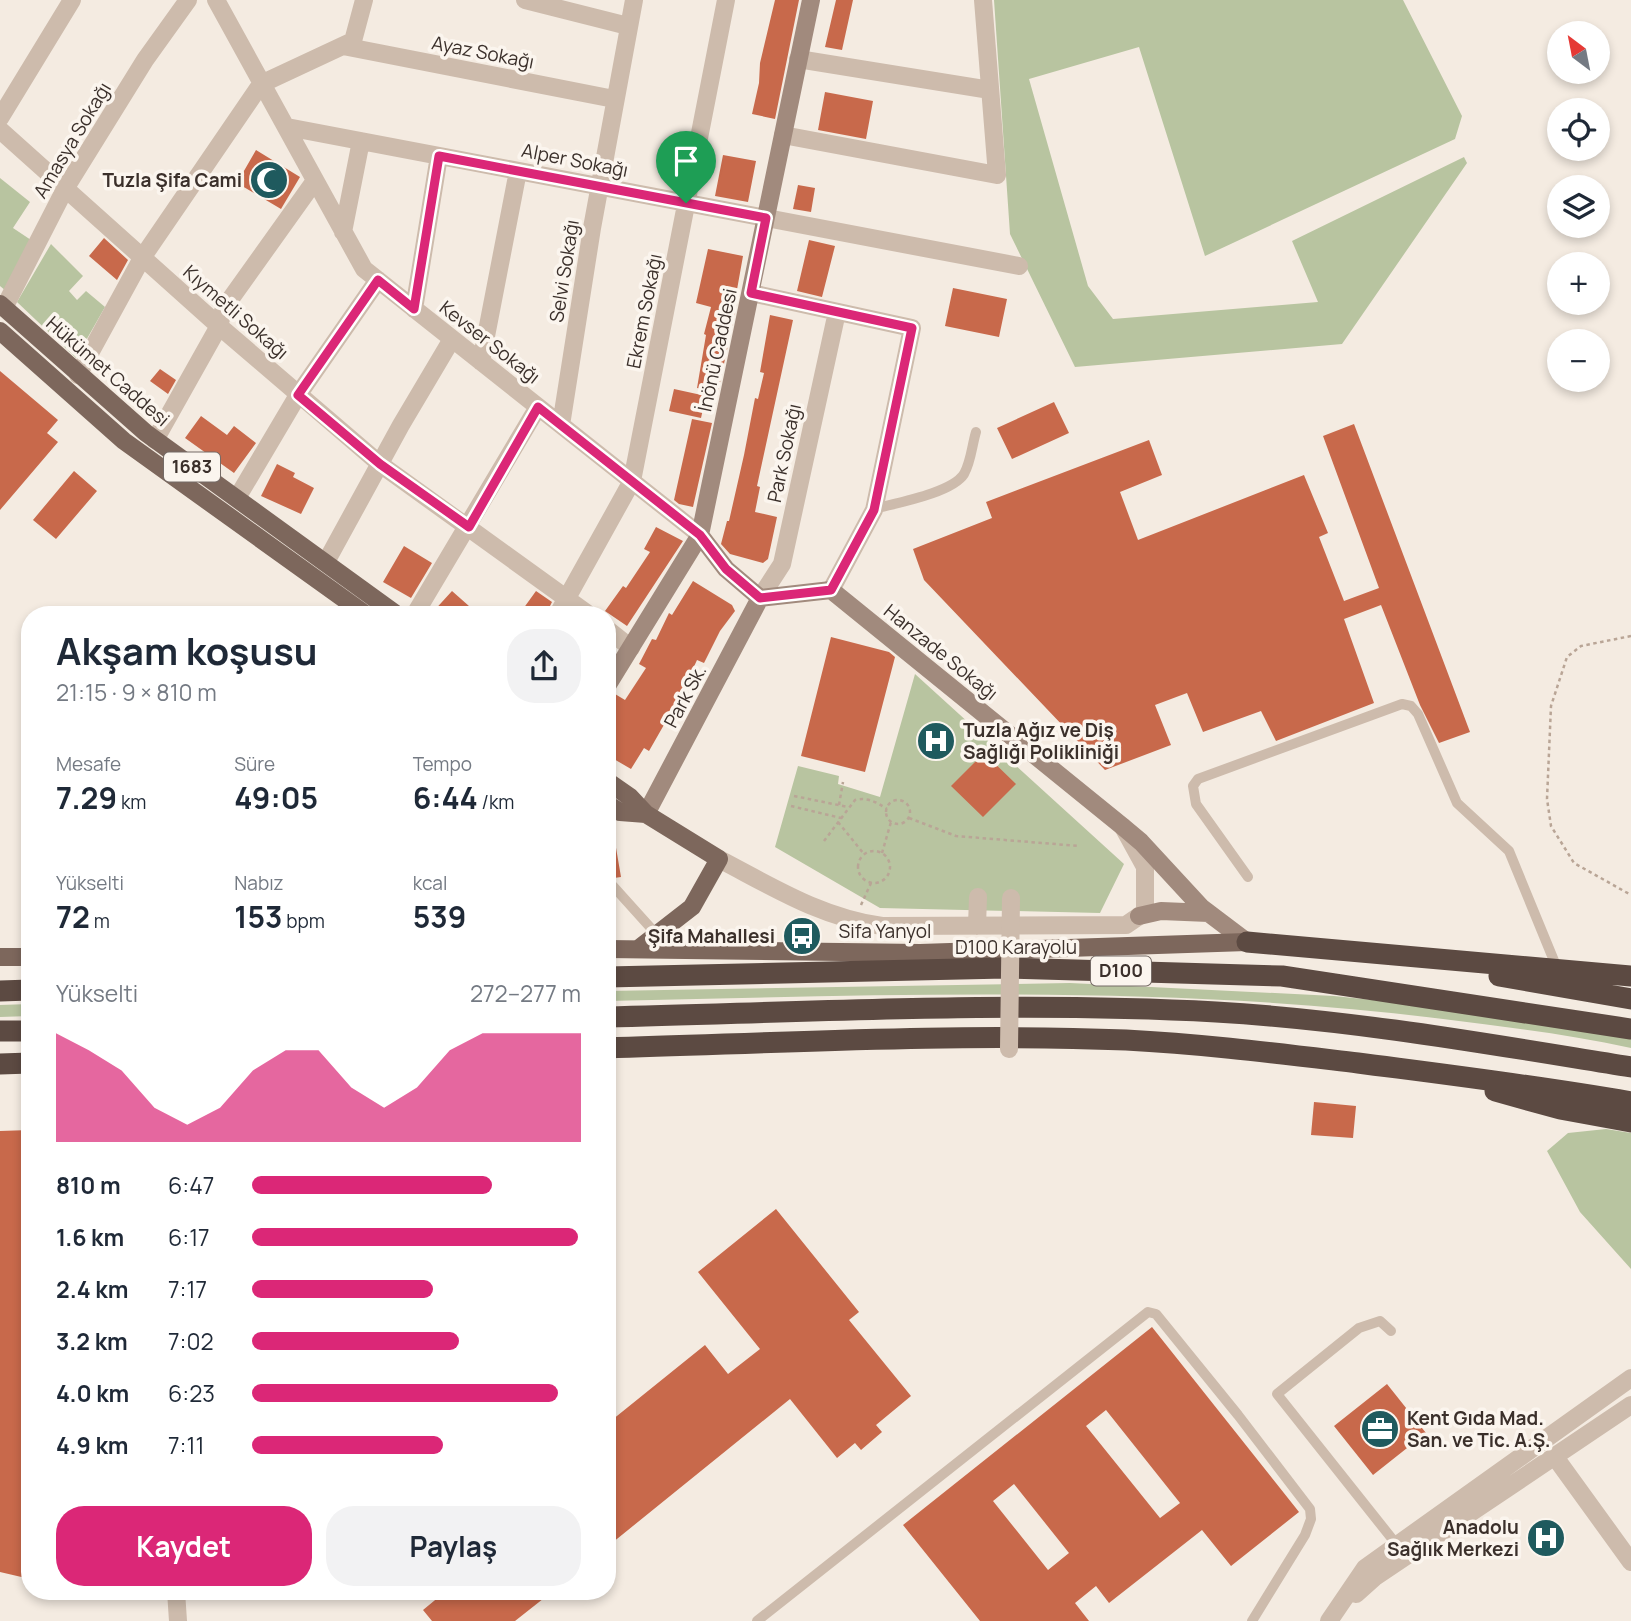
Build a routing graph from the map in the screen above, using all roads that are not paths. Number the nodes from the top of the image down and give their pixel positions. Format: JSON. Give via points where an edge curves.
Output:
{"nodes":[{"id":1,"x":72,"y":0,"type":"edge"},
{"id":2,"x":188,"y":0,"type":"edge"},
{"id":3,"x":216,"y":0,"type":"edge"},
{"id":4,"x":364,"y":0,"type":"edge"},
{"id":5,"x":525,"y":0,"type":"edge"},
{"id":6,"x":634,"y":0,"type":"edge"},
{"id":7,"x":726,"y":0,"type":"edge"},
{"id":8,"x":811,"y":0,"type":"edge"},
{"id":9,"x":979,"y":1,"type":"edge"},
{"id":10,"x":628,"y":26,"type":"junction"},
{"id":11,"x":343,"y":46,"type":"junction"},
{"id":12,"x":798,"y":59,"type":"junction"},
{"id":13,"x":261,"y":84,"type":"junction"},
{"id":14,"x":990,"y":90,"type":"junction"},
{"id":15,"x":614,"y":99,"type":"junction"},
{"id":16,"x":0,"y":118,"type":"edge"},
{"id":17,"x":287,"y":127,"type":"junction"},
{"id":18,"x":0,"y":130,"type":"edge"},
{"id":19,"x":783,"y":135,"type":"junction"},
{"id":20,"x":361,"y":141,"type":"junction"},
{"id":21,"x":439,"y":156,"type":"junction"},
{"id":22,"x":518,"y":171,"type":"junction"},
{"id":23,"x":314,"y":181,"type":"junction"},
{"id":24,"x":599,"y":186,"type":"junction"},
{"id":25,"x":65,"y":189,"type":"junction"},
{"id":26,"x":686,"y":203,"type":"junction"},
{"id":27,"x":766,"y":218,"type":"junction"},
{"id":28,"x":343,"y":232,"type":"junction"},
{"id":29,"x":142,"y":258,"type":"junction"},
{"id":30,"x":1019,"y":266,"type":"dead end"},
{"id":31,"x":378,"y":280,"type":"junction"},
{"id":32,"x":751,"y":293,"type":"junction"},
{"id":33,"x":2,"y":306,"type":"edge"},
{"id":34,"x":414,"y":309,"type":"junction"},
{"id":35,"x":836,"y":312,"type":"junction"},
{"id":36,"x":219,"y":326,"type":"junction"},
{"id":37,"x":0,"y":331,"type":"edge"},
{"id":38,"x":452,"y":339,"type":"junction"},
{"id":39,"x":481,"y":362,"type":"junction"},
{"id":40,"x":78,"y":375,"type":"junction"},
{"id":41,"x":298,"y":395,"type":"junction"},
{"id":42,"x":538,"y":407,"type":"junction"},
{"id":43,"x":561,"y":425,"type":"junction"},
{"id":44,"x":976,"y":432,"type":"dead end"},
{"id":45,"x":155,"y":440,"type":"junction"},
{"id":46,"x":380,"y":464,"type":"junction"},
{"id":47,"x":632,"y":481,"type":"junction"},
{"id":48,"x":237,"y":498,"type":"junction"},
{"id":49,"x":874,"y":510,"type":"junction"},
{"id":50,"x":469,"y":527,"type":"junction"},
{"id":51,"x":700,"y":535,"type":"junction"},
{"id":52,"x":326,"y":562,"type":"junction"},
{"id":53,"x":831,"y":590,"type":"junction"},
{"id":54,"x":568,"y":598,"type":"junction"},
{"id":55,"x":760,"y":598,"type":"junction"},
{"id":56,"x":354,"y":606,"type":"edge"},
{"id":57,"x":385,"y":606,"type":"edge"},
{"id":58,"x":420,"y":606,"type":"edge"},
{"id":59,"x":563,"y":606,"type":"edge"},
{"id":60,"x":578,"y":606,"type":"edge"},
{"id":61,"x":616,"y":636,"type":"edge"},
{"id":62,"x":631,"y":648,"type":"junction"},
{"id":63,"x":616,"y":671,"type":"edge"},
{"id":64,"x":616,"y":787,"type":"edge"},
{"id":65,"x":616,"y":810,"type":"edge"},
{"id":66,"x":646,"y":814,"type":"junction"},
{"id":67,"x":1122,"y":826,"type":"junction"},
{"id":68,"x":719,"y":859,"type":"junction"},
{"id":69,"x":1248,"y":877,"type":"dead end"},
{"id":70,"x":616,"y":889,"type":"edge"},
{"id":71,"x":978,"y":897,"type":"dead end"},
{"id":72,"x":1011,"y":898,"type":"dead end"},
{"id":73,"x":1209,"y":913,"type":"junction"},
{"id":74,"x":1139,"y":916,"type":"junction"},
{"id":75,"x":977,"y":926,"type":"junction"},
{"id":76,"x":658,"y":936,"type":"junction"},
{"id":77,"x":1247,"y":942,"type":"junction"},
{"id":78,"x":638,"y":948,"type":"junction"},
{"id":79,"x":616,"y":949,"type":"edge"},
{"id":80,"x":0,"y":957,"type":"edge"},
{"id":81,"x":21,"y":957,"type":"edge"},
{"id":82,"x":1631,"y":975,"type":"edge"},
{"id":83,"x":616,"y":977,"type":"edge"},
{"id":84,"x":1554,"y":977,"type":"junction"},
{"id":85,"x":21,"y":990,"type":"edge"},
{"id":86,"x":0,"y":991,"type":"edge"},
{"id":87,"x":1631,"y":999,"type":"edge"},
{"id":88,"x":616,"y":1017,"type":"edge"},
{"id":89,"x":1631,"y":1029,"type":"edge"},
{"id":90,"x":0,"y":1031,"type":"edge"},
{"id":91,"x":21,"y":1031,"type":"edge"},
{"id":92,"x":616,"y":1048,"type":"edge"},
{"id":93,"x":1009,"y":1048,"type":"dead end"},
{"id":94,"x":21,"y":1063,"type":"edge"},
{"id":95,"x":0,"y":1064,"type":"edge"},
{"id":96,"x":1631,"y":1067,"type":"edge"},
{"id":97,"x":1418,"y":1071,"type":"junction"},
{"id":98,"x":1631,"y":1102,"type":"edge"},
{"id":99,"x":1631,"y":1122,"type":"edge"},
{"id":100,"x":1391,"y":1331,"type":"dead end"},
{"id":101,"x":1631,"y":1378,"type":"edge"},
{"id":102,"x":1631,"y":1405,"type":"edge"},
{"id":103,"x":1555,"y":1457,"type":"junction"},
{"id":104,"x":1397,"y":1545,"type":"junction"},
{"id":105,"x":1631,"y":1562,"type":"edge"},
{"id":106,"x":177,"y":1600,"type":"edge"},
{"id":107,"x":1332,"y":1617,"type":"edge"},
{"id":108,"x":178,"y":1621,"type":"edge"},
{"id":109,"x":757,"y":1621,"type":"edge"},
{"id":110,"x":1252,"y":1621,"type":"edge"}],
"edges":[{"from":1,"to":16,"type":"street"},
{"from":2,"to":25,"type":"street","name":"Amasya Sokağı"},
{"from":3,"to":13,"type":"street","name":"Kevser Sokağı"},
{"from":4,"to":11,"type":"street","via":[[353,41]]},
{"from":5,"to":10,"type":"street"},
{"from":6,"to":10,"type":"street","name":"Selvi Sokağı"},
{"from":7,"to":26,"type":"street","name":"Ekrem Sokağı"},
{"from":8,"to":12,"type":"street","name":"İnönü Caddesi"},
{"from":9,"to":14,"type":"street"},
{"from":10,"to":15,"type":"street","name":"Selvi Sokağı"},
{"from":11,"to":13,"type":"street"},
{"from":11,"to":15,"type":"street","name":"Ayaz Sokağı"},
{"from":12,"to":14,"type":"street"},
{"from":12,"to":19,"type":"street","name":"İnönü Caddesi"},
{"from":13,"to":17,"type":"street","name":"Kevser Sokağı"},
{"from":13,"to":29,"type":"street"},
{"from":14,"to":19,"type":"street","via":[[996,175]]},
{"from":15,"to":24,"type":"street","name":"Selvi Sokağı"},
{"from":17,"to":20,"type":"street","name":"Alper Sokağı"},
{"from":17,"to":23,"type":"street","name":"Kevser Sokağı"},
{"from":18,"to":25,"type":"street","name":"Kıymetli Sokağı"},
{"from":19,"to":27,"type":"street","name":"İnönü Caddesi"},
{"from":20,"to":21,"type":"street","name":"Alper Sokağı"},
{"from":20,"to":28,"type":"street"},
{"from":21,"to":22,"type":"street","name":"Alper Sokağı"},
{"from":21,"to":34,"type":"street"},
{"from":22,"to":24,"type":"street","name":"Alper Sokağı"},
{"from":22,"to":39,"type":"street"},
{"from":23,"to":28,"type":"street","name":"Kevser Sokağı"},
{"from":23,"to":36,"type":"street","via":[[224,308]]},
{"from":24,"to":26,"type":"street","name":"Alper Sokağı"},
{"from":24,"to":43,"type":"street","name":"Selvi Sokağı"},
{"from":25,"to":29,"type":"street","name":"Kıymetli Sokağı"},
{"from":25,"to":33,"type":"street","name":"Amasya Sokağı"},
{"from":26,"to":27,"type":"street","name":"Alper Sokağı"},
{"from":26,"to":47,"type":"street","name":"Ekrem Sokağı"},
{"from":27,"to":30,"type":"street","name":"Alper Sokağı"},
{"from":27,"to":32,"type":"street","name":"İnönü Caddesi"},
{"from":28,"to":31,"type":"street","name":"Kevser Sokağı","via":[[364,269]]},
{"from":29,"to":36,"type":"street","name":"Kıymetli Sokağı"},
{"from":29,"to":40,"type":"street"},
{"from":31,"to":34,"type":"street","name":"Kevser Sokağı"},
{"from":31,"to":41,"type":"street"},
{"from":32,"to":35,"type":"street"},
{"from":32,"to":51,"type":"street","name":"İnönü Caddesi"},
{"from":33,"to":40,"type":"main road","name":"Hükümet Caddesi","number":"1683"},
{"from":34,"to":38,"type":"street","name":"Kevser Sokağı"},
{"from":35,"to":49,"type":"street","via":[[912,328]]},
{"from":35,"to":55,"type":"street","name":"Park Sokağı","via":[[782,564]]},
{"from":36,"to":41,"type":"street","name":"Kıymetli Sokağı"},
{"from":36,"to":45,"type":"street"},
{"from":37,"to":56,"type":"main road","number":"1683","via":[[124,441]]},
{"from":38,"to":39,"type":"street","name":"Kevser Sokağı"},
{"from":38,"to":46,"type":"street"},
{"from":39,"to":42,"type":"street","name":"Kevser Sokağı"},
{"from":40,"to":45,"type":"main road","name":"Hükümet Caddesi","number":"1683"},
{"from":41,"to":46,"type":"street","name":"Kıymetli Sokağı"},
{"from":41,"to":48,"type":"street"},
{"from":42,"to":43,"type":"street","name":"Kevser Sokağı"},
{"from":42,"to":50,"type":"street"},
{"from":43,"to":47,"type":"street","name":"Kevser Sokağı"},
{"from":44,"to":49,"type":"lane","via":[[968,465],[956,482]]},
{"from":45,"to":48,"type":"main road","name":"Hükümet Caddesi","number":"1683"},
{"from":46,"to":50,"type":"street","name":"Kıymetli Sokağı"},
{"from":46,"to":52,"type":"street"},
{"from":47,"to":51,"type":"street","name":"Kevser Sokağı"},
{"from":47,"to":54,"type":"street","name":"Ekrem Sokağı"},
{"from":48,"to":52,"type":"main road","name":"Hükümet Caddesi","number":"1683"},
{"from":49,"to":53,"type":"street"},
{"from":50,"to":54,"type":"street","name":"Kıymetli Sokağı"},
{"from":50,"to":58,"type":"street"},
{"from":51,"to":55,"type":"street","via":[[726,569]]},
{"from":51,"to":62,"type":"street","name":"İnönü Caddesi"},
{"from":52,"to":57,"type":"main road","name":"Hükümet Caddesi","number":"1683"},
{"from":53,"to":55,"type":"street"},
{"from":53,"to":67,"type":"street","name":"Hanzade Sokağı"},
{"from":54,"to":59,"type":"street","name":"Ekrem Sokağı"},
{"from":54,"to":60,"type":"street","name":"Kıymetli Sokağı"},
{"from":55,"to":66,"type":"street","name":"Park Sk."},
{"from":61,"to":62,"type":"street"},
{"from":62,"to":63,"type":"street","name":"İnönü Caddesi"},
{"from":64,"to":66,"type":"main road"},
{"from":65,"to":66,"type":"main road"},
{"from":66,"to":68,"type":"main road"},
{"from":67,"to":73,"type":"street","name":"Hanzade Sokağı"},
{"from":67,"to":74,"type":"street","via":[[1145,867],[1145,912]]},
{"from":68,"to":75,"type":"street","via":[[816,909],[853,920],[882,926]]},
{"from":68,"to":76,"type":"main road","via":[[692,907]]},
{"from":69,"to":84,"type":"lane","via":[[1196,804],[1193,786],[1198,779],[1402,704],[1411,706],[1458,803],[1509,851]]},
{"from":70,"to":76,"type":"lane"},
{"from":71,"to":75,"type":"street"},
{"from":72,"to":93,"type":"street","bridge":true},
{"from":73,"to":74,"type":"street","via":[[1161,911]]},
{"from":73,"to":77,"type":"street","name":"Hanzade Sokağı"},
{"from":74,"to":75,"type":"street","via":[[1126,925]]},
{"from":76,"to":78,"type":"main road"},
{"from":77,"to":78,"type":"main road","name":"Sifa Yanyol","via":[[920,953]]},
{"from":77,"to":84,"type":"highway","via":[[1370,952]]},
{"from":78,"to":79,"type":"main road","name":"Sifa Yanyol"},
{"from":80,"to":81,"type":"main road"},
{"from":82,"to":84,"type":"highway"},
{"from":83,"to":89,"type":"highway","name":"D100 Karayolu","number":"D100","via":[[1005,968],[1282,976]]},
{"from":84,"to":87,"type":"highway"},
{"from":85,"to":86,"type":"highway"},
{"from":88,"to":96,"type":"highway","number":"D100","via":[[1005,1008],[1217,1012],[1359,1026]]},
{"from":90,"to":91,"type":"highway"},
{"from":92,"to":97,"type":"highway","via":[[1128,1040]]},
{"from":94,"to":95,"type":"highway"},
{"from":97,"to":98,"type":"highway"},
{"from":97,"to":99,"type":"highway","via":[[1560,1109]]},
{"from":100,"to":104,"type":"lane","via":[[1380,1321],[1359,1328],[1277,1394]]},
{"from":101,"to":104,"type":"street"},
{"from":102,"to":103,"type":"street"},
{"from":103,"to":105,"type":"street"},
{"from":103,"to":107,"type":"street","via":[[1375,1577]]},
{"from":104,"to":107,"type":"street","via":[[1365,1568]]},
{"from":106,"to":108,"type":"street"},
{"from":109,"to":110,"type":"lane","via":[[1147,1312],[1156,1314],[1310,1509],[1305,1535]]}]}
